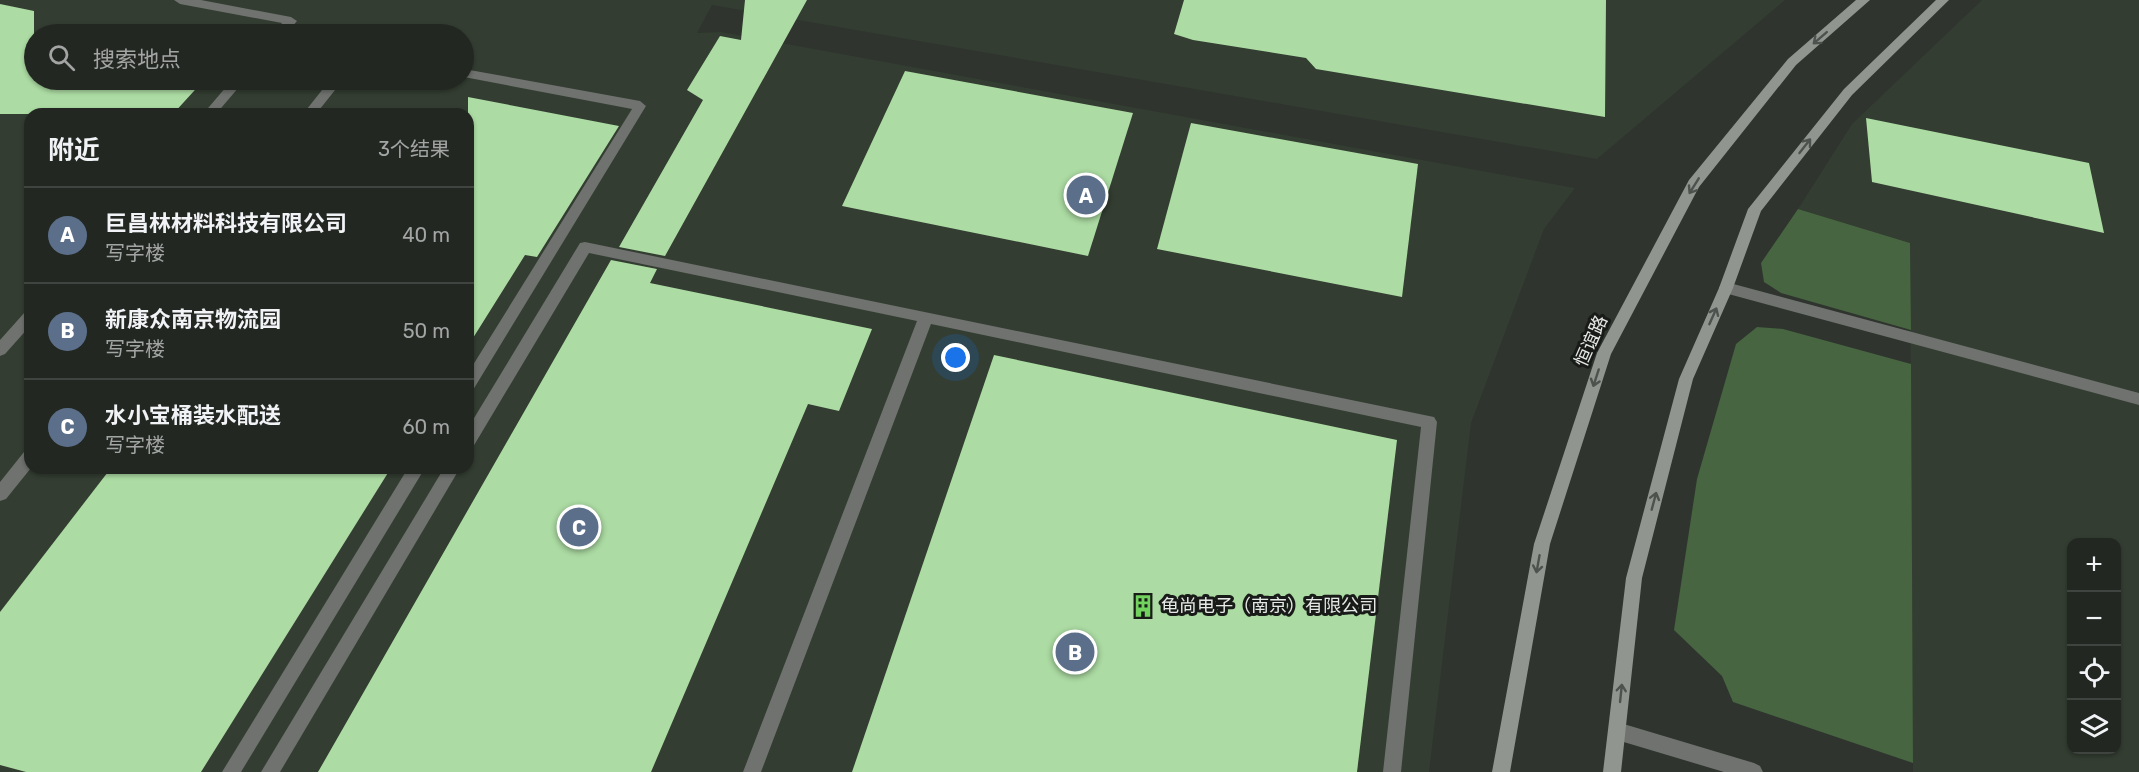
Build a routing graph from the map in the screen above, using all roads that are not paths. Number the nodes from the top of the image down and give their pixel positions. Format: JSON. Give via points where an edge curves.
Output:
{"nodes":[{"id":1,"x":180,"y":0,"type":"edge"},
{"id":2,"x":1864,"y":0,"type":"edge"},
{"id":3,"x":1943,"y":0,"type":"edge"},
{"id":4,"x":288,"y":24,"type":"edge"},
{"id":5,"x":474,"y":75,"type":"edge"},
{"id":6,"x":230,"y":90,"type":"edge"},
{"id":7,"x":329,"y":90,"type":"edge"},
{"id":8,"x":213,"y":108,"type":"edge"},
{"id":9,"x":314,"y":108,"type":"edge"},
{"id":10,"x":1726,"y":288,"type":"junction"},
{"id":11,"x":926,"y":317,"type":"junction"},
{"id":12,"x":24,"y":323,"type":"edge"},
{"id":13,"x":0,"y":350,"type":"edge"},
{"id":14,"x":474,"y":376,"type":"edge"},
{"id":15,"x":2139,"y":399,"type":"edge"},
{"id":16,"x":474,"y":432,"type":"edge"},
{"id":17,"x":24,"y":464,"type":"edge"},
{"id":18,"x":413,"y":474,"type":"edge"},
{"id":19,"x":448,"y":474,"type":"edge"},
{"id":20,"x":0,"y":494,"type":"edge"},
{"id":21,"x":1617,"y":731,"type":"junction"},
{"id":22,"x":231,"y":772,"type":"edge"},
{"id":23,"x":270,"y":772,"type":"edge"},
{"id":24,"x":752,"y":772,"type":"edge"},
{"id":25,"x":1392,"y":772,"type":"edge"},
{"id":26,"x":1501,"y":772,"type":"edge"},
{"id":27,"x":1612,"y":772,"type":"edge"},
{"id":28,"x":1754,"y":772,"type":"edge"}],
"edges":[{"from":1,"to":4,"type":"lane","via":[[291,21]]},
{"from":2,"to":26,"type":"main road","name":"恒谊路","one_way":true,"via":[[1792,62],[1694,184],[1604,353],[1542,544]]},
{"from":10,"to":3,"type":"main road","one_way":true,"via":[[1755,209],[1848,92]]},
{"from":5,"to":14,"type":"lane","via":[[640,105]]},
{"from":6,"to":8,"type":"lane"},
{"from":7,"to":9,"type":"lane"},
{"from":10,"to":15,"type":"lane"},
{"from":21,"to":10,"type":"main road","one_way":true,"via":[[1634,578],[1686,379]]},
{"from":11,"to":16,"type":"lane","via":[[585,247]]},
{"from":11,"to":24,"type":"lane"},
{"from":11,"to":25,"type":"lane","via":[[1429,422]]},
{"from":12,"to":13,"type":"lane"},
{"from":17,"to":20,"type":"lane"},
{"from":18,"to":22,"type":"lane"},
{"from":19,"to":23,"type":"lane"},
{"from":21,"to":27,"type":"main road"},
{"from":21,"to":28,"type":"lane"}]}
